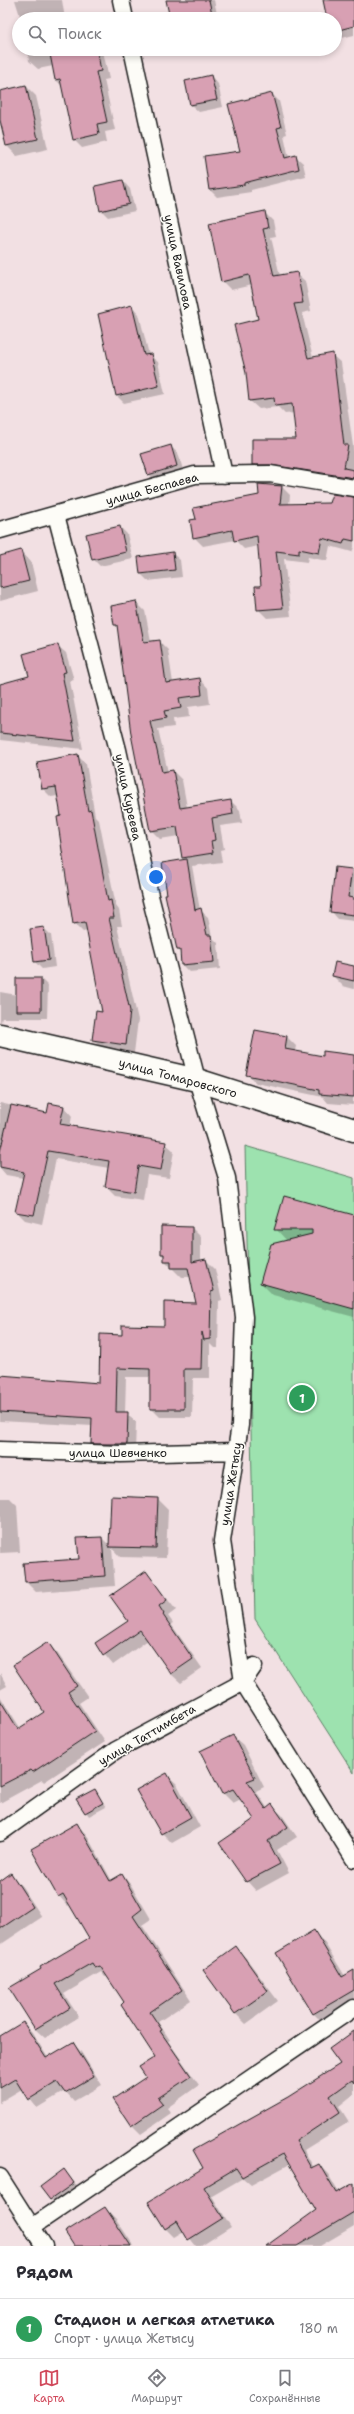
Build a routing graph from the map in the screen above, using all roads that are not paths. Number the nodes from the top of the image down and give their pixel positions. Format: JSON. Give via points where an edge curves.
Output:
{"nodes":[{"id":1,"x":121,"y":0,"type":"edge"},
{"id":2,"x":124,"y":12,"type":"edge"},
{"id":3,"x":134,"y":56,"type":"edge"},
{"id":4,"x":224,"y":475,"type":"junction"},
{"id":5,"x":354,"y":488,"type":"edge"},
{"id":6,"x":56,"y":515,"type":"junction"},
{"id":7,"x":0,"y":530,"type":"edge"},
{"id":8,"x":0,"y":1035,"type":"edge"},
{"id":9,"x":197,"y":1080,"type":"junction"},
{"id":10,"x":354,"y":1130,"type":"edge"},
{"id":11,"x":0,"y":1450,"type":"edge"},
{"id":12,"x":236,"y":1451,"type":"junction"},
{"id":13,"x":254,"y":1666,"type":"dead end"},
{"id":14,"x":243,"y":1682,"type":"junction"},
{"id":15,"x":0,"y":1833,"type":"edge"},
{"id":16,"x":354,"y":1859,"type":"edge"},
{"id":17,"x":354,"y":2008,"type":"edge"},
{"id":18,"x":0,"y":2177,"type":"edge"},
{"id":19,"x":32,"y":2228,"type":"junction"},
{"id":20,"x":44,"y":2246,"type":"edge"}],
"edges":[{"from":1,"to":2,"type":"street"},
{"from":3,"to":4,"type":"street","name":"улица Вавилова"},
{"from":4,"to":5,"type":"street","name":"улица Беспаева","via":[[270,474]]},
{"from":4,"to":6,"type":"street","name":"улица Беспаева","via":[[195,475]]},
{"from":6,"to":7,"type":"street","name":"улица Беспаева"},
{"from":6,"to":9,"type":"street","name":"улица Куреева","via":[[118,750],[149,892]]},
{"from":8,"to":9,"type":"street","name":"улица Томаровского"},
{"from":9,"to":10,"type":"street","name":"улица Томаровского"},
{"from":9,"to":12,"type":"street","name":"улица Жетысу","via":[[227,1178],[244,1316],[240,1425]]},
{"from":11,"to":12,"type":"street","name":"улица Шевченко","via":[[122,1454]]},
{"from":12,"to":14,"type":"street","name":"улица Жетысу","via":[[222,1541]]},
{"from":13,"to":14,"type":"street","name":"улица Таттимбета"},
{"from":14,"to":15,"type":"street","name":"улица Таттимбета","via":[[116,1750]]},
{"from":14,"to":16,"type":"street","name":"улица Жетысу"},
{"from":17,"to":19,"type":"street"},
{"from":18,"to":19,"type":"street"},
{"from":19,"to":20,"type":"street"}]}
